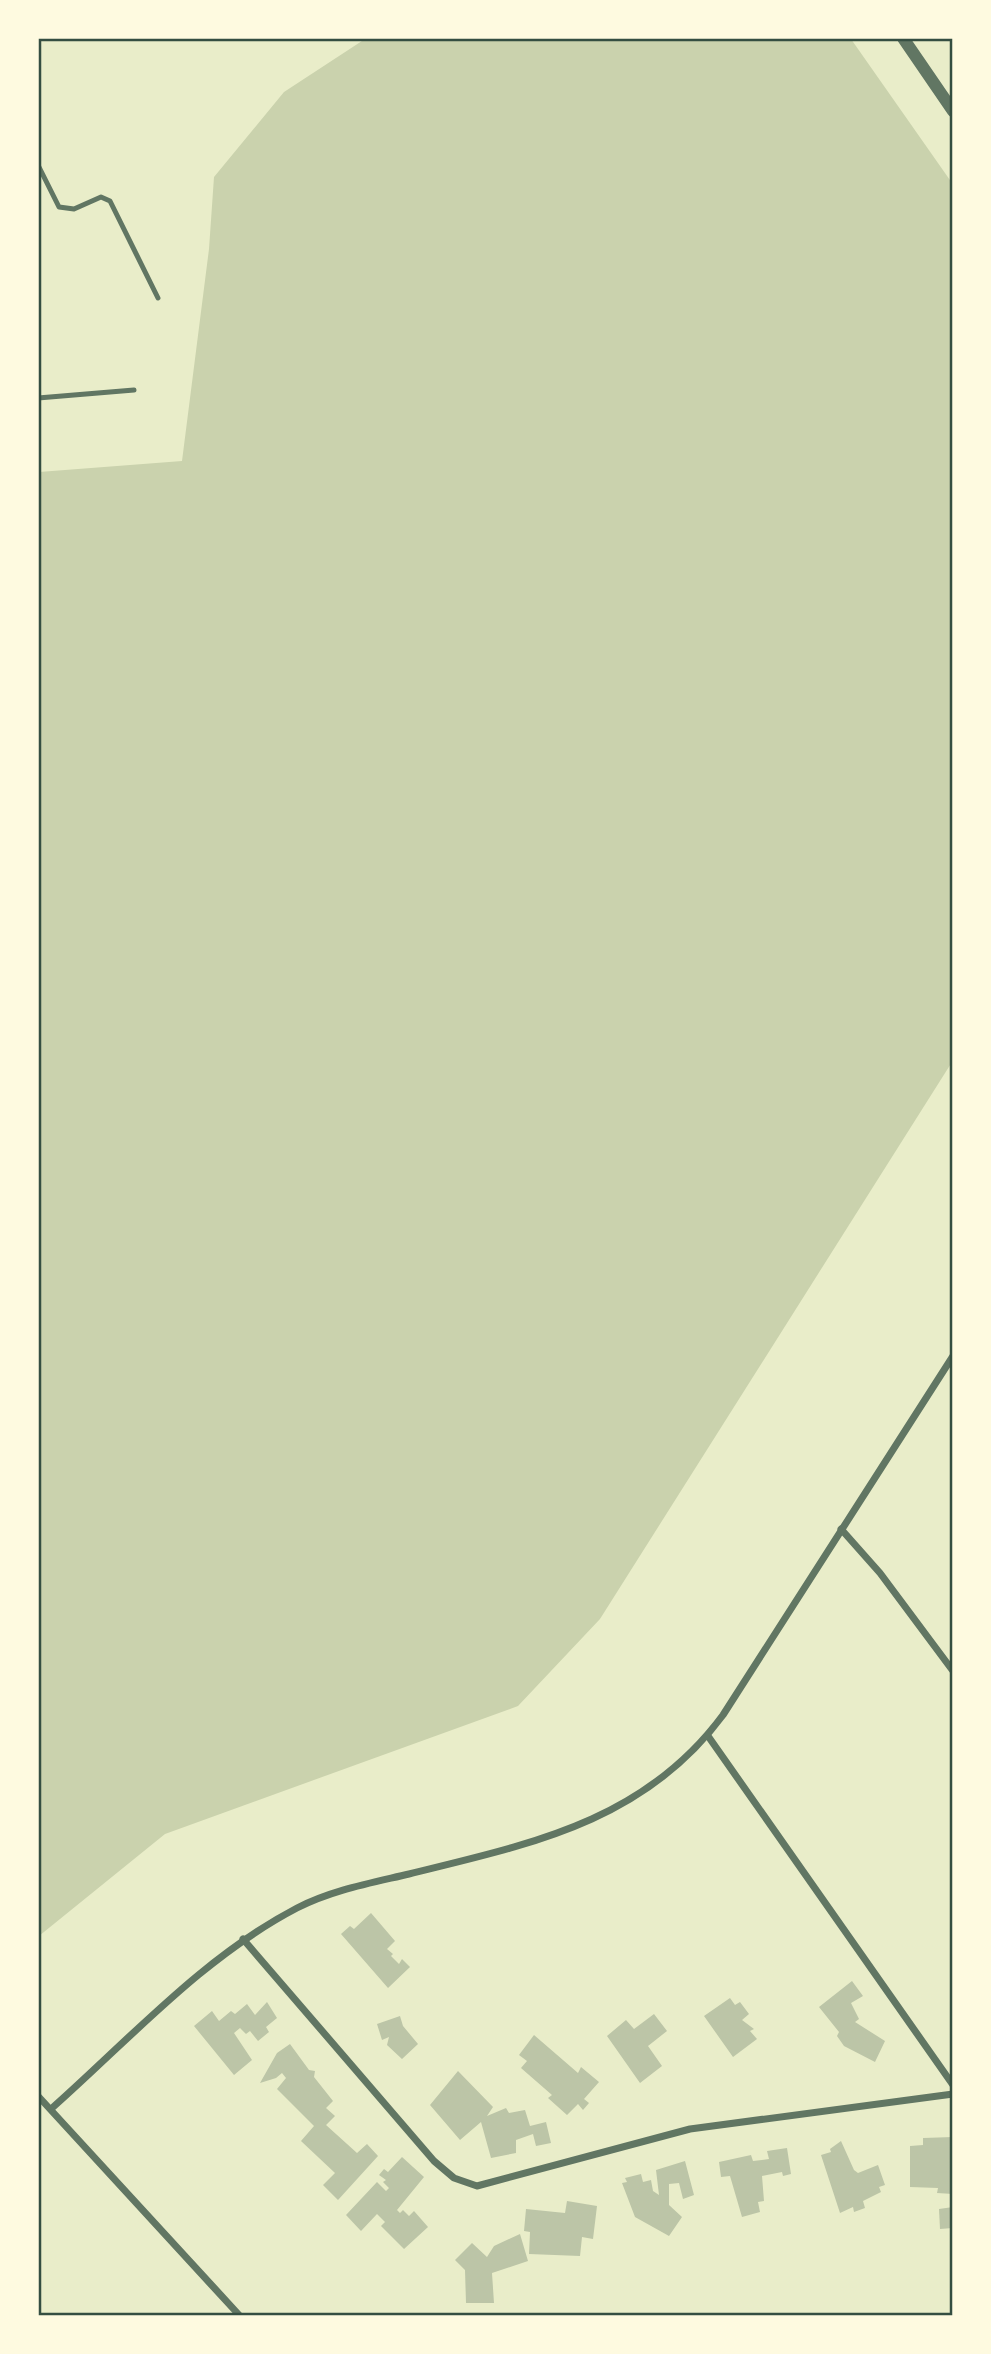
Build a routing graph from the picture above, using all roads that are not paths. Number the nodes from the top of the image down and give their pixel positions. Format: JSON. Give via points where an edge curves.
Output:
{"nodes":[{"id":1,"x":903,"y":38,"type":"edge"},
{"id":2,"x":953,"y":111,"type":"edge"},
{"id":3,"x":38,"y":165,"type":"edge"},
{"id":4,"x":158,"y":298,"type":"dead end"},
{"id":5,"x":134,"y":390,"type":"dead end"},
{"id":6,"x":38,"y":398,"type":"edge"},
{"id":7,"x":953,"y":1356,"type":"edge"},
{"id":8,"x":841,"y":1529,"type":"junction"},
{"id":9,"x":953,"y":1671,"type":"edge"},
{"id":10,"x":708,"y":1736,"type":"junction"},
{"id":11,"x":243,"y":1939,"type":"junction"},
{"id":12,"x":953,"y":2085,"type":"edge"},
{"id":13,"x":953,"y":2094,"type":"edge"},
{"id":14,"x":38,"y":2096,"type":"edge"},
{"id":15,"x":51,"y":2109,"type":"junction"},
{"id":16,"x":240,"y":2315,"type":"edge"}],
"edges":[{"from":1,"to":2,"type":"street"},
{"from":3,"to":4,"type":"lane","via":[[60,207],[74,209],[101,197],[110,201]]},
{"from":5,"to":6,"type":"lane"},
{"from":7,"to":8,"type":"street"},
{"from":8,"to":9,"type":"street"},
{"from":8,"to":10,"type":"street"},
{"from":10,"to":11,"type":"street","via":[[667,1775],[595,1821],[553,1838],[336,1892]]},
{"from":10,"to":12,"type":"street"},
{"from":11,"to":13,"type":"street","via":[[433,2161],[454,2178],[477,2186],[690,2129]]},
{"from":11,"to":15,"type":"street"},
{"from":14,"to":15,"type":"street"},
{"from":15,"to":16,"type":"street"}]}
